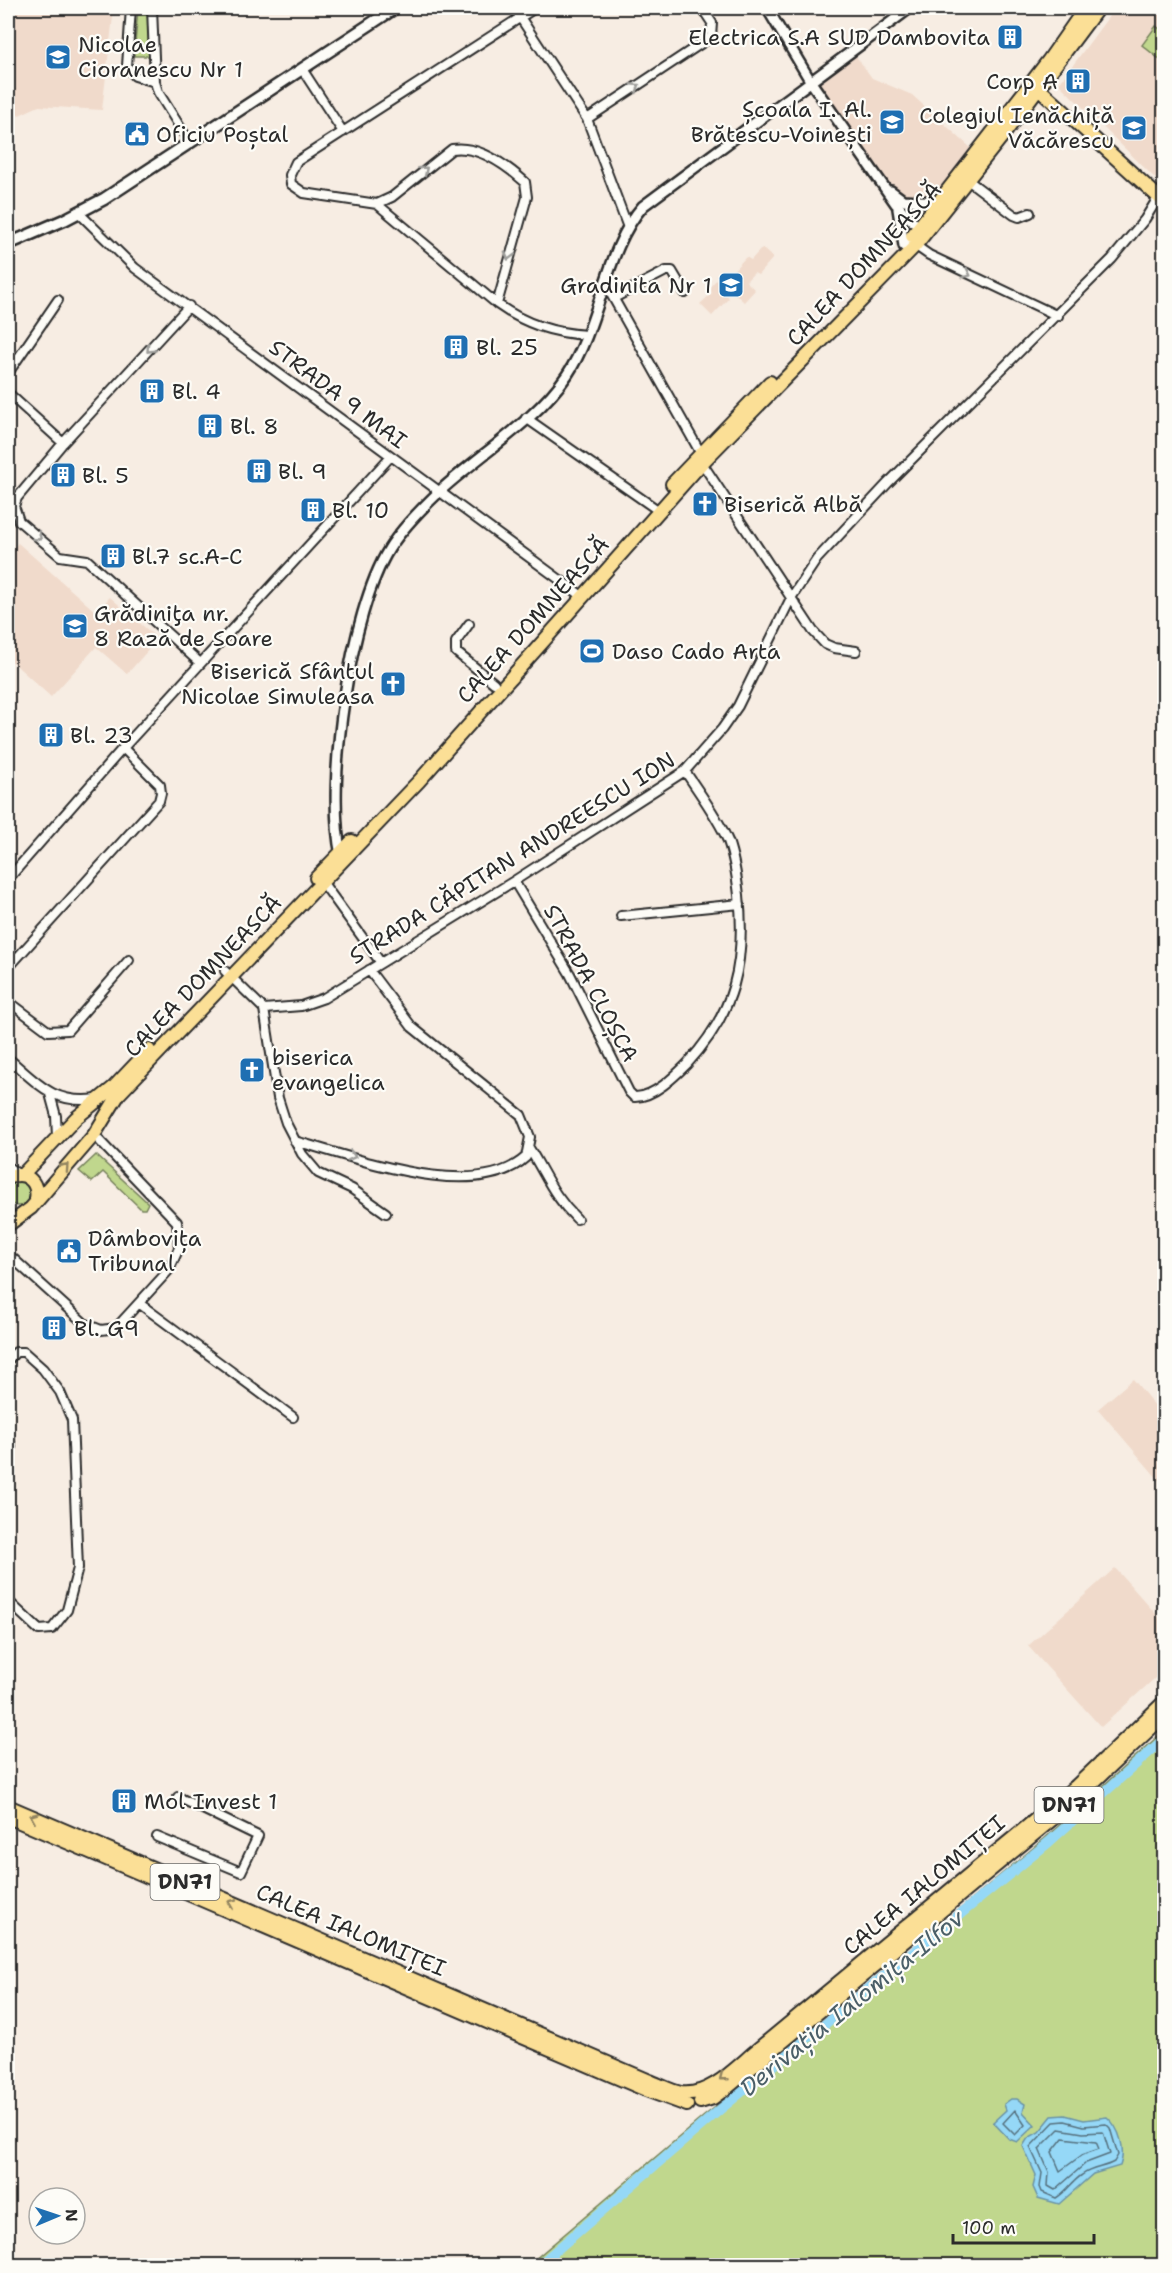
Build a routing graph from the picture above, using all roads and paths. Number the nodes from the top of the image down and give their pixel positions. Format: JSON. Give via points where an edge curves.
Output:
{"nodes":[{"id":1,"x":131,"y":8,"type":"edge"},
{"id":2,"x":153,"y":8,"type":"edge"},
{"id":3,"x":395,"y":8,"type":"edge"},
{"id":4,"x":514,"y":8,"type":"edge"},
{"id":5,"x":535,"y":8,"type":"edge"},
{"id":6,"x":702,"y":8,"type":"edge"},
{"id":7,"x":767,"y":8,"type":"edge"},
{"id":8,"x":910,"y":8,"type":"edge"},
{"id":9,"x":1086,"y":8,"type":"edge"},
{"id":10,"x":1098,"y":8,"type":"edge"},
{"id":11,"x":520,"y":17,"type":"junction"},
{"id":12,"x":302,"y":69,"type":"junction"},
{"id":13,"x":155,"y":82,"type":"junction"},
{"id":14,"x":812,"y":82,"type":"junction"},
{"id":15,"x":1039,"y":88,"type":"junction"},
{"id":16,"x":587,"y":119,"type":"junction"},
{"id":17,"x":343,"y":132,"type":"junction"},
{"id":18,"x":190,"y":143,"type":"junction"},
{"id":19,"x":965,"y":178,"type":"junction"},
{"id":20,"x":884,"y":186,"type":"junction"},
{"id":21,"x":1163,"y":196,"type":"edge"},
{"id":22,"x":940,"y":202,"type":"junction"},
{"id":23,"x":377,"y":204,"type":"junction"},
{"id":24,"x":896,"y":204,"type":"junction"},
{"id":25,"x":79,"y":213,"type":"junction"},
{"id":26,"x":1030,"y":213,"type":"dead end"},
{"id":27,"x":627,"y":225,"type":"junction"},
{"id":28,"x":922,"y":232,"type":"junction"},
{"id":29,"x":8,"y":244,"type":"edge"},
{"id":30,"x":907,"y":246,"type":"junction"},
{"id":31,"x":606,"y":285,"type":"junction"},
{"id":32,"x":685,"y":293,"type":"dead end"},
{"id":33,"x":614,"y":298,"type":"junction"},
{"id":34,"x":58,"y":300,"type":"dead end"},
{"id":35,"x":497,"y":304,"type":"junction"},
{"id":36,"x":189,"y":306,"type":"junction"},
{"id":37,"x":1058,"y":315,"type":"junction"},
{"id":38,"x":587,"y":335,"type":"junction"},
{"id":39,"x":8,"y":374,"type":"edge"},
{"id":40,"x":8,"y":393,"type":"edge"},
{"id":41,"x":526,"y":418,"type":"junction"},
{"id":42,"x":63,"y":443,"type":"junction"},
{"id":43,"x":391,"y":456,"type":"junction"},
{"id":44,"x":701,"y":458,"type":"junction"},
{"id":45,"x":440,"y":492,"type":"junction"},
{"id":46,"x":656,"y":508,"type":"junction"},
{"id":47,"x":579,"y":593,"type":"junction"},
{"id":48,"x":790,"y":598,"type":"junction"},
{"id":49,"x":469,"y":624,"type":"dead end"},
{"id":50,"x":856,"y":651,"type":"dead end"},
{"id":51,"x":200,"y":663,"type":"junction"},
{"id":52,"x":494,"y":683,"type":"junction"},
{"id":53,"x":123,"y":748,"type":"junction"},
{"id":54,"x":686,"y":771,"type":"junction"},
{"id":55,"x":342,"y":858,"type":"junction"},
{"id":56,"x":8,"y":879,"type":"edge"},
{"id":57,"x":514,"y":881,"type":"junction"},
{"id":58,"x":323,"y":883,"type":"junction"},
{"id":59,"x":740,"y":904,"type":"junction"},
{"id":60,"x":621,"y":915,"type":"dead end"},
{"id":61,"x":129,"y":960,"type":"dead end"},
{"id":62,"x":381,"y":963,"type":"junction"},
{"id":63,"x":8,"y":968,"type":"edge"},
{"id":64,"x":369,"y":970,"type":"junction"},
{"id":65,"x":228,"y":974,"type":"junction"},
{"id":66,"x":8,"y":1001,"type":"edge"},
{"id":67,"x":264,"y":1008,"type":"junction"},
{"id":68,"x":8,"y":1059,"type":"edge"},
{"id":69,"x":50,"y":1094,"type":"junction"},
{"id":70,"x":99,"y":1099,"type":"junction"},
{"id":71,"x":94,"y":1135,"type":"junction"},
{"id":72,"x":57,"y":1137,"type":"junction"},
{"id":73,"x":295,"y":1141,"type":"junction"},
{"id":74,"x":529,"y":1148,"type":"junction"},
{"id":75,"x":14,"y":1174,"type":"edge"},
{"id":76,"x":36,"y":1200,"type":"junction"},
{"id":77,"x":8,"y":1209,"type":"edge"},
{"id":78,"x":27,"y":1211,"type":"junction"},
{"id":79,"x":386,"y":1214,"type":"dead end"},
{"id":80,"x":577,"y":1219,"type":"dead end"},
{"id":81,"x":8,"y":1225,"type":"edge"},
{"id":82,"x":8,"y":1254,"type":"edge"},
{"id":83,"x":140,"y":1304,"type":"junction"},
{"id":84,"x":8,"y":1360,"type":"edge"},
{"id":85,"x":293,"y":1417,"type":"dead end"},
{"id":86,"x":8,"y":1432,"type":"edge"},
{"id":87,"x":8,"y":1460,"type":"edge"},
{"id":88,"x":8,"y":1601,"type":"edge"},
{"id":89,"x":1164,"y":1702,"type":"edge"},
{"id":90,"x":1164,"y":1716,"type":"edge"},
{"id":91,"x":178,"y":1797,"type":"dead end"},
{"id":92,"x":8,"y":1806,"type":"edge"},
{"id":93,"x":8,"y":1818,"type":"edge"},
{"id":94,"x":157,"y":1837,"type":"dead end"},
{"id":95,"x":692,"y":2096,"type":"junction"}],
"edges":[{"from":1,"to":13,"type":"street","via":[[127,66],[135,76]]},
{"from":2,"to":13,"type":"street"},
{"from":3,"to":12,"type":"main road"},
{"from":4,"to":11,"type":"street"},
{"from":5,"to":11,"type":"street"},
{"from":16,"to":6,"type":"street","one_way":true,"via":[[711,37],[712,23]]},
{"from":7,"to":14,"type":"street"},
{"from":8,"to":14,"type":"street"},
{"from":9,"to":15,"type":"main road","name":"CALEA DOMNEASCĂ"},
{"from":10,"to":15,"type":"main road"},
{"from":11,"to":16,"type":"street"},
{"from":11,"to":17,"type":"street"},
{"from":12,"to":17,"type":"street"},
{"from":12,"to":18,"type":"main road"},
{"from":13,"to":18,"type":"street"},
{"from":14,"to":20,"type":"street"},
{"from":14,"to":27,"type":"street","via":[[651,199]]},
{"from":15,"to":19,"type":"main road","name":"CALEA DOMNEASCĂ"},
{"from":15,"to":19,"type":"main road","name":"CALEA DOMNEASCĂ"},
{"from":15,"to":21,"type":"main road"},
{"from":16,"to":27,"type":"street"},
{"from":17,"to":23,"type":"street","via":[[296,162],[291,183],[304,193]]},
{"from":18,"to":25,"type":"main road"},
{"from":19,"to":22,"type":"main road"},
{"from":19,"to":26,"type":"street","via":[[1014,215]]},
{"from":19,"to":28,"type":"main road","name":"CALEA DOMNEASCĂ"},
{"from":20,"to":22,"type":"street","via":[[903,200]]},
{"from":20,"to":24,"type":"street"},
{"from":21,"to":37,"type":"street","name":"STRADA CĂPITAN ANDREESCU ION","via":[[1127,242]]},
{"from":22,"to":28,"type":"main road"},
{"from":23,"to":35,"type":"street"},
{"from":23,"to":35,"type":"street","one_way":true,"via":[[392,197],[452,149],[480,153],[512,171],[525,182],[527,197]]},
{"from":24,"to":28,"type":"street"},
{"from":24,"to":30,"type":"street"},
{"from":25,"to":29,"type":"main road"},
{"from":25,"to":36,"type":"street","name":"STRADA 9 MAI","via":[[115,251]]},
{"from":27,"to":31,"type":"street"},
{"from":28,"to":30,"type":"main road","name":"CALEA DOMNEASCĂ"},
{"from":30,"to":37,"type":"street","one_way":true},
{"from":30,"to":44,"type":"main road","name":"CALEA DOMNEASCĂ"},
{"from":30,"to":44,"type":"main road","name":"CALEA DOMNEASCĂ"},
{"from":31,"to":33,"type":"street"},
{"from":31,"to":38,"type":"street"},
{"from":32,"to":33,"type":"street","via":[[672,271],[666,271]]},
{"from":33,"to":44,"type":"street"},
{"from":34,"to":39,"type":"street"},
{"from":35,"to":38,"type":"street","via":[[537,327]]},
{"from":36,"to":42,"type":"street","one_way":true},
{"from":36,"to":43,"type":"street","name":"STRADA 9 MAI"},
{"from":37,"to":48,"type":"street","name":"STRADA CĂPITAN ANDREESCU ION","via":[[835,538]]},
{"from":38,"to":41,"type":"street","via":[[566,377]]},
{"from":40,"to":42,"type":"street"},
{"from":41,"to":45,"type":"street"},
{"from":41,"to":46,"type":"street"},
{"from":42,"to":51,"type":"street","one_way":true,"via":[[17,498],[15,514],[60,556],[87,560]]},
{"from":43,"to":45,"type":"street","name":"STRADA 9 MAI"},
{"from":43,"to":51,"type":"street"},
{"from":44,"to":46,"type":"main road","name":"CALEA DOMNEASCĂ"},
{"from":44,"to":48,"type":"street"},
{"from":45,"to":47,"type":"street","name":"STRADA 9 MAI"},
{"from":45,"to":55,"type":"street","via":[[389,549],[364,615],[341,723],[336,811]]},
{"from":46,"to":47,"type":"main road","name":"CALEA DOMNEASCĂ"},
{"from":47,"to":52,"type":"main road","name":"CALEA DOMNEASCĂ"},
{"from":47,"to":55,"type":"main road","name":"CALEA DOMNEASCĂ"},
{"from":48,"to":50,"type":"street","via":[[825,644]]},
{"from":48,"to":54,"type":"street","name":"STRADA CĂPITAN ANDREESCU ION","via":[[738,706]]},
{"from":49,"to":52,"type":"street","via":[[456,642],[456,652]]},
{"from":51,"to":53,"type":"street"},
{"from":52,"to":55,"type":"main road","name":"CALEA DOMNEASCĂ"},
{"from":53,"to":56,"type":"street"},
{"from":53,"to":63,"type":"street","via":[[160,785],[159,801]]},
{"from":54,"to":57,"type":"street","name":"STRADA CĂPITAN ANDREESCU ION"},
{"from":54,"to":59,"type":"street","via":[[729,844]]},
{"from":55,"to":58,"type":"main road","name":"CALEA DOMNEASCĂ"},
{"from":55,"to":65,"type":"main road","name":"CALEA DOMNEASCĂ"},
{"from":57,"to":59,"type":"street","name":"STRADA CLOȘCA","via":[[570,974],[629,1092],[638,1098],[680,1071],[712,1032],[728,1004],[743,944]]},
{"from":57,"to":62,"type":"street","name":"STRADA CĂPITAN ANDREESCU ION"},
{"from":58,"to":62,"type":"street"},
{"from":58,"to":65,"type":"main road","name":"CALEA DOMNEASCĂ"},
{"from":59,"to":60,"type":"street"},
{"from":61,"to":66,"type":"street","via":[[68,1030],[56,1032],[39,1026]]},
{"from":62,"to":64,"type":"street","name":"STRADA CĂPITAN ANDREESCU ION"},
{"from":64,"to":67,"type":"street","name":"STRADA CĂPITAN ANDREESCU ION","via":[[313,1002]]},
{"from":64,"to":74,"type":"street","via":[[412,1027],[517,1110],[528,1127]]},
{"from":65,"to":67,"type":"street"},
{"from":65,"to":70,"type":"main road","name":"CALEA DOMNEASCĂ"},
{"from":65,"to":71,"type":"main road","name":"CALEA DOMNEASCĂ","via":[[119,1094]]},
{"from":67,"to":73,"type":"street","via":[[278,1098]]},
{"from":68,"to":69,"type":"street"},
{"from":69,"to":70,"type":"street","via":[[73,1101]]},
{"from":69,"to":72,"type":"street"},
{"from":70,"to":72,"type":"main road","name":"CALEA DOMNEASCĂ"},
{"from":76,"to":71,"type":"main road","name":"CALEA DOMNEASCĂ","one_way":true},
{"from":71,"to":83,"type":"street","via":[[165,1207],[179,1229],[179,1248],[169,1270]]},
{"from":72,"to":75,"type":"main road","name":"CALEA DOMNEASCĂ"},
{"from":73,"to":74,"type":"street","one_way":true,"via":[[444,1178],[506,1169],[526,1156]]},
{"from":73,"to":79,"type":"street","via":[[318,1173]]},
{"from":74,"to":80,"type":"street","via":[[549,1186]]},
{"from":75,"to":76,"type":"main road","via":[[36,1187]]},
{"from":76,"to":78,"type":"main road","name":"CALEA DOMNEASCĂ"},
{"from":77,"to":78,"type":"main road"},
{"from":78,"to":81,"type":"main road","name":"CALEA DOMNEASCĂ"},
{"from":82,"to":83,"type":"street","via":[[94,1328],[116,1328]]},
{"from":83,"to":85,"type":"street"},
{"from":84,"to":88,"type":"street","via":[[20,1352],[29,1355],[68,1406],[74,1434],[79,1554],[73,1596],[52,1629],[39,1630]]},
{"from":86,"to":87,"type":"street"},
{"from":89,"to":95,"type":"main road","name":"CALEA IALOMIȚEI","number":"DN71","one_way":true,"via":[[1058,1801],[758,2049]]},
{"from":90,"to":95,"type":"main road","name":"CALEA IALOMIȚEI","number":"DN71","via":[[985,1879],[718,2095]]},
{"from":91,"to":94,"type":"street","via":[[258,1836],[241,1872]]},
{"from":95,"to":92,"type":"main road","name":"CALEA IALOMIȚEI","number":"DN71","one_way":true},
{"from":93,"to":95,"type":"main road","name":"CALEA IALOMIȚEI","number":"DN71","via":[[666,2098]]}]}
